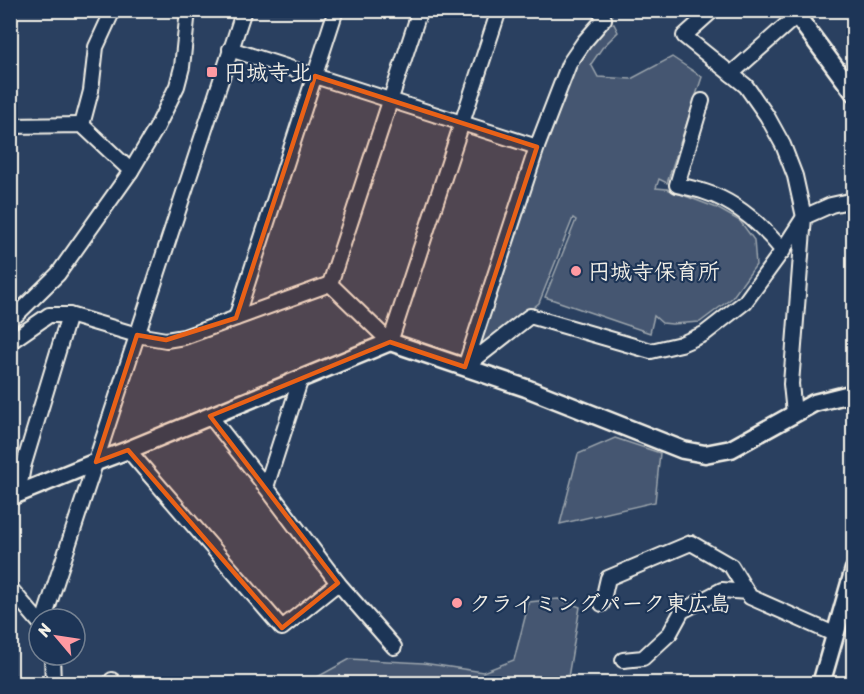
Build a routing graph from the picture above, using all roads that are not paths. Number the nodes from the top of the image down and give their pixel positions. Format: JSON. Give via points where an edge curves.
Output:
{"nodes":[{"id":1,"x":113,"y":10,"type":"edge"},
{"id":2,"x":188,"y":10,"type":"edge"},
{"id":3,"x":244,"y":10,"type":"edge"},
{"id":4,"x":336,"y":10,"type":"edge"},
{"id":5,"x":420,"y":10,"type":"edge"},
{"id":6,"x":499,"y":10,"type":"edge"},
{"id":7,"x":600,"y":10,"type":"edge"},
{"id":8,"x":713,"y":10,"type":"edge"},
{"id":9,"x":797,"y":12,"type":"edge"},
{"id":10,"x":230,"y":49,"type":"junction"},
{"id":11,"x":730,"y":74,"type":"junction"},
{"id":12,"x":315,"y":76,"type":"junction"},
{"id":13,"x":854,"y":93,"type":"edge"},
{"id":14,"x":390,"y":100,"type":"junction"},
{"id":15,"x":702,"y":101,"type":"dead end"},
{"id":16,"x":462,"y":123,"type":"junction"},
{"id":17,"x":82,"y":125,"type":"junction"},
{"id":18,"x":10,"y":126,"type":"edge"},
{"id":19,"x":537,"y":147,"type":"junction"},
{"id":20,"x":131,"y":171,"type":"junction"},
{"id":21,"x":854,"y":200,"type":"edge"},
{"id":22,"x":804,"y":217,"type":"junction"},
{"id":23,"x":783,"y":251,"type":"junction"},
{"id":24,"x":330,"y":285,"type":"junction"},
{"id":25,"x":69,"y":315,"type":"junction"},
{"id":26,"x":236,"y":318,"type":"junction"},
{"id":27,"x":10,"y":321,"type":"edge"},
{"id":28,"x":137,"y":335,"type":"junction"},
{"id":29,"x":10,"y":342,"type":"edge"},
{"id":30,"x":390,"y":342,"type":"junction"},
{"id":31,"x":465,"y":367,"type":"junction"},
{"id":32,"x":301,"y":378,"type":"junction"},
{"id":33,"x":854,"y":393,"type":"edge"},
{"id":34,"x":794,"y":414,"type":"junction"},
{"id":35,"x":210,"y":417,"type":"junction"},
{"id":36,"x":128,"y":450,"type":"junction"},
{"id":37,"x":96,"y":462,"type":"junction"},
{"id":38,"x":267,"y":487,"type":"junction"},
{"id":39,"x":14,"y":495,"type":"edge"},
{"id":40,"x":854,"y":569,"type":"edge"},
{"id":41,"x":338,"y":583,"type":"junction"},
{"id":42,"x":10,"y":588,"type":"edge"},
{"id":43,"x":747,"y":592,"type":"junction"},
{"id":44,"x":602,"y":604,"type":"dead end"},
{"id":45,"x":48,"y":607,"type":"edge"},
{"id":46,"x":27,"y":608,"type":"edge"},
{"id":47,"x":834,"y":634,"type":"junction"},
{"id":48,"x":394,"y":647,"type":"dead end"},
{"id":49,"x":623,"y":660,"type":"dead end"},
{"id":50,"x":52,"y":667,"type":"edge"},
{"id":51,"x":53,"y":684,"type":"edge"},
{"id":52,"x":821,"y":684,"type":"edge"}],
"edges":[{"from":1,"to":17,"type":"street","via":[[96,47]]},
{"from":2,"to":20,"type":"street","via":[[177,86]]},
{"from":3,"to":10,"type":"street"},
{"from":4,"to":12,"type":"street"},
{"from":5,"to":14,"type":"street"},
{"from":6,"to":16,"type":"street"},
{"from":7,"to":19,"type":"street","via":[[604,19],[569,64]]},
{"from":8,"to":11,"type":"street","via":[[684,36]]},
{"from":9,"to":11,"type":"street"},
{"from":9,"to":13,"type":"street"},
{"from":10,"to":12,"type":"street"},
{"from":10,"to":28,"type":"street"},
{"from":11,"to":22,"type":"street","via":[[746,86],[783,145]]},
{"from":12,"to":14,"type":"street"},
{"from":12,"to":26,"type":"street"},
{"from":14,"to":16,"type":"street"},
{"from":14,"to":24,"type":"street"},
{"from":15,"to":23,"type":"street","via":[[677,185],[706,192],[747,214]]},
{"from":16,"to":19,"type":"street"},
{"from":16,"to":30,"type":"street"},
{"from":17,"to":18,"type":"street"},
{"from":17,"to":20,"type":"street"},
{"from":19,"to":31,"type":"street"},
{"from":20,"to":27,"type":"street","via":[[58,274]]},
{"from":21,"to":22,"type":"street"},
{"from":22,"to":23,"type":"street"},
{"from":22,"to":34,"type":"street","via":[[791,384]]},
{"from":23,"to":31,"type":"street","via":[[745,302],[704,334],[681,344],[651,351],[530,316]]},
{"from":24,"to":26,"type":"street"},
{"from":24,"to":30,"type":"street"},
{"from":25,"to":28,"type":"street"},
{"from":25,"to":29,"type":"street","via":[[49,315]]},
{"from":25,"to":39,"type":"street"},
{"from":26,"to":28,"type":"street","via":[[184,337],[166,340]]},
{"from":28,"to":37,"type":"street"},
{"from":30,"to":31,"type":"street"},
{"from":30,"to":32,"type":"street"},
{"from":31,"to":34,"type":"street","via":[[683,450],[705,454],[731,449]]},
{"from":32,"to":35,"type":"street"},
{"from":32,"to":38,"type":"street"},
{"from":33,"to":34,"type":"street","via":[[814,403]]},
{"from":35,"to":36,"type":"street"},
{"from":35,"to":38,"type":"street"},
{"from":36,"to":37,"type":"street"},
{"from":36,"to":41,"type":"street","via":[[282,628]]},
{"from":37,"to":39,"type":"street"},
{"from":37,"to":45,"type":"street"},
{"from":38,"to":41,"type":"street"},
{"from":40,"to":47,"type":"street"},
{"from":41,"to":48,"type":"street"},
{"from":42,"to":46,"type":"street"},
{"from":43,"to":44,"type":"street","via":[[731,566],[692,543],[608,578]]},
{"from":43,"to":47,"type":"street","via":[[750,597]]},
{"from":43,"to":49,"type":"street","via":[[722,590],[682,611],[670,633],[643,658]]},
{"from":47,"to":52,"type":"street"},
{"from":50,"to":51,"type":"street"}]}
